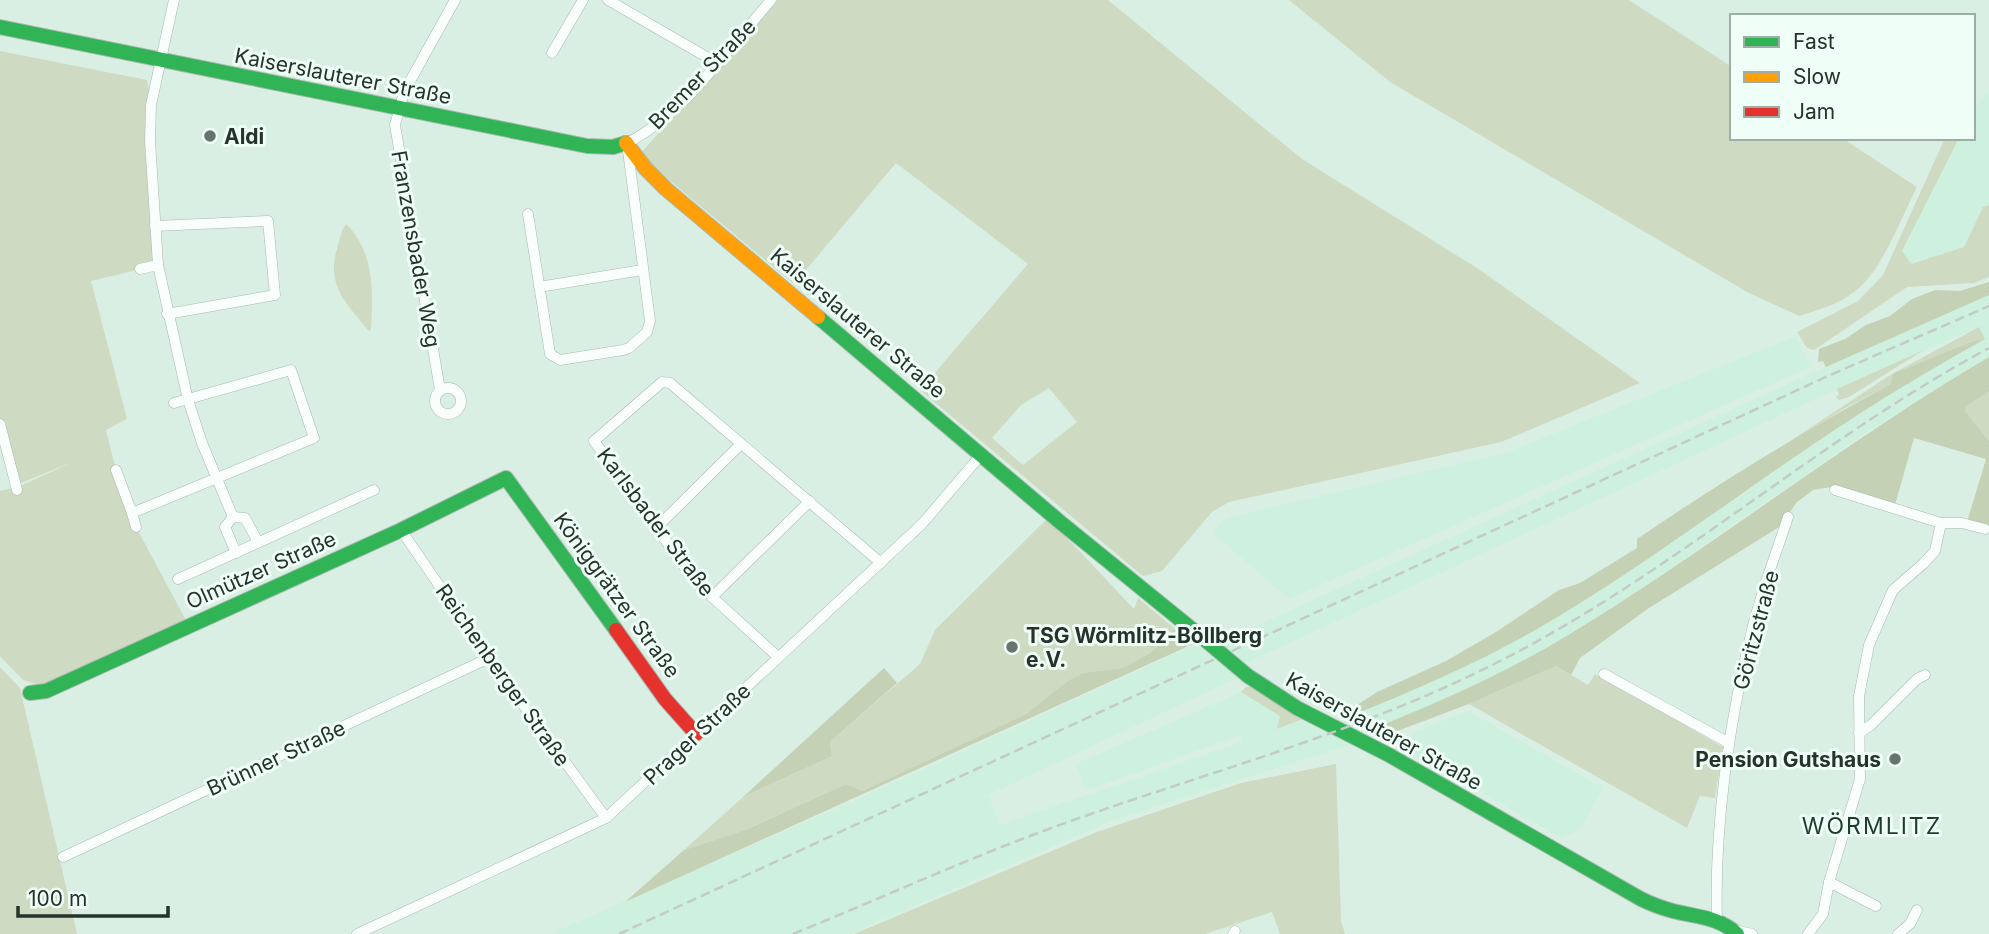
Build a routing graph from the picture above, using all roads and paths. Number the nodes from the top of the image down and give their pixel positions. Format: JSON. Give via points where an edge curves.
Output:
{"nodes":[{"id":1,"x":174,"y":0,"type":"edge"},
{"id":2,"x":455,"y":0,"type":"edge"},
{"id":3,"x":583,"y":0,"type":"edge"},
{"id":4,"x":608,"y":0,"type":"edge"},
{"id":5,"x":771,"y":0,"type":"edge"},
{"id":6,"x":0,"y":27,"type":"edge"},
{"id":7,"x":552,"y":53,"type":"dead end"},
{"id":8,"x":160,"y":60,"type":"junction"},
{"id":9,"x":717,"y":63,"type":"junction"},
{"id":10,"x":398,"y":108,"type":"junction"},
{"id":11,"x":627,"y":143,"type":"junction"},
{"id":12,"x":528,"y":214,"type":"dead end"},
{"id":13,"x":155,"y":226,"type":"junction"},
{"id":14,"x":158,"y":265,"type":"junction"},
{"id":15,"x":140,"y":269,"type":"dead end"},
{"id":16,"x":642,"y":270,"type":"junction"},
{"id":17,"x":539,"y":287,"type":"junction"},
{"id":18,"x":167,"y":314,"type":"junction"},
{"id":19,"x":440,"y":390,"type":"dead end"},
{"id":20,"x":188,"y":400,"type":"junction"},
{"id":21,"x":174,"y":403,"type":"dead end"},
{"id":22,"x":0,"y":424,"type":"edge"},
{"id":23,"x":740,"y":444,"type":"junction"},
{"id":24,"x":981,"y":455,"type":"junction"},
{"id":25,"x":116,"y":470,"type":"dead end"},
{"id":26,"x":506,"y":478,"type":"joint"},
{"id":27,"x":217,"y":479,"type":"junction"},
{"id":28,"x":17,"y":490,"type":"dead end"},
{"id":29,"x":374,"y":490,"type":"dead end"},
{"id":30,"x":1835,"y":490,"type":"dead end"},
{"id":31,"x":810,"y":501,"type":"junction"},
{"id":32,"x":132,"y":513,"type":"junction"},
{"id":33,"x":233,"y":517,"type":"junction"},
{"id":34,"x":1788,"y":517,"type":"dead end"},
{"id":35,"x":1941,"y":523,"type":"junction"},
{"id":36,"x":136,"y":527,"type":"dead end"},
{"id":37,"x":656,"y":528,"type":"junction"},
{"id":38,"x":401,"y":530,"type":"junction"},
{"id":39,"x":1985,"y":530,"type":"dead end"},
{"id":40,"x":258,"y":542,"type":"junction"},
{"id":41,"x":236,"y":553,"type":"junction"},
{"id":42,"x":881,"y":563,"type":"junction"},
{"id":43,"x":178,"y":579,"type":"dead end"},
{"id":44,"x":712,"y":597,"type":"junction"},
{"id":45,"x":778,"y":657,"type":"junction"},
{"id":46,"x":489,"y":658,"type":"junction"},
{"id":47,"x":1604,"y":674,"type":"dead end"},
{"id":48,"x":1925,"y":675,"type":"dead end"},
{"id":49,"x":30,"y":693,"type":"dead end"},
{"id":50,"x":1859,"y":733,"type":"junction"},
{"id":51,"x":696,"y":734,"type":"junction"},
{"id":52,"x":1729,"y":743,"type":"junction"},
{"id":53,"x":606,"y":818,"type":"junction"},
{"id":54,"x":62,"y":858,"type":"dead end"},
{"id":55,"x":1829,"y":882,"type":"junction"},
{"id":56,"x":1876,"y":906,"type":"dead end"},
{"id":57,"x":1917,"y":910,"type":"dead end"},
{"id":58,"x":1717,"y":922,"type":"junction"},
{"id":59,"x":1736,"y":932,"type":"edge"},
{"id":60,"x":357,"y":934,"type":"edge"},
{"id":61,"x":1752,"y":934,"type":"edge"},
{"id":62,"x":1808,"y":934,"type":"edge"},
{"id":63,"x":1898,"y":934,"type":"edge"}],
"edges":[{"from":1,"to":8,"type":"street"},
{"from":2,"to":10,"type":"street"},
{"from":3,"to":7,"type":"street"},
{"from":4,"to":9,"type":"street"},
{"from":5,"to":9,"type":"street","name":"Bremer Straße"},
{"from":6,"to":8,"type":"street","name":"Kaiserslauterer Straße"},
{"from":8,"to":10,"type":"street","name":"Kaiserslauterer Straße"},
{"from":8,"to":13,"type":"street","via":[[150,141]]},
{"from":9,"to":11,"type":"street","name":"Bremer Straße","via":[[653,128]]},
{"from":10,"to":11,"type":"street","name":"Kaiserslauterer Straße","via":[[587,146]]},
{"from":10,"to":19,"type":"street","name":"Franzensbader Weg","via":[[395,125]]},
{"from":11,"to":16,"type":"street"},
{"from":11,"to":24,"type":"street","name":"Kaiserslauterer Straße","via":[[666,190]]},
{"from":12,"to":17,"type":"street"},
{"from":13,"to":14,"type":"street"},
{"from":13,"to":18,"type":"street","via":[[268,221],[275,295]]},
{"from":14,"to":15,"type":"street"},
{"from":14,"to":18,"type":"street"},
{"from":16,"to":17,"type":"street"},
{"from":16,"to":17,"type":"street","via":[[650,321],[647,332],[623,350],[555,358],[550,354]]},
{"from":18,"to":20,"type":"street"},
{"from":20,"to":21,"type":"street"},
{"from":20,"to":27,"type":"street"},
{"from":20,"to":27,"type":"street","via":[[291,370],[314,438]]},
{"from":22,"to":28,"type":"street"},
{"from":23,"to":31,"type":"street","name":"Karlsbader Straße"},
{"from":23,"to":37,"type":"street"},
{"from":23,"to":37,"type":"street","name":"Karlsbader Straße","via":[[670,383],[663,382],[594,441]]},
{"from":24,"to":42,"type":"street","name":"Prager Straße","via":[[922,524]]},
{"from":24,"to":58,"type":"street","name":"Kaiserslauterer Straße","bridge":true,"via":[[1248,676],[1297,708],[1389,755],[1641,899]]},
{"from":25,"to":32,"type":"street"},
{"from":26,"to":38,"type":"street","name":"Olmützer Straße"},
{"from":26,"to":51,"type":"street","name":"Königgrätzer Straße","via":[[665,699]]},
{"from":27,"to":32,"type":"street"},
{"from":27,"to":33,"type":"street"},
{"from":29,"to":40,"type":"street"},
{"from":30,"to":35,"type":"street"},
{"from":31,"to":42,"type":"street","name":"Karlsbader Straße"},
{"from":31,"to":44,"type":"street"},
{"from":32,"to":36,"type":"street"},
{"from":33,"to":40,"type":"street","via":[[245,518]]},
{"from":33,"to":41,"type":"street","via":[[225,527]]},
{"from":34,"to":52,"type":"street","name":"Göritzstraße","via":[[1752,628]]},
{"from":35,"to":39,"type":"street"},
{"from":35,"to":50,"type":"street","via":[[1935,551],[1893,590],[1869,645]]},
{"from":37,"to":44,"type":"street","name":"Karlsbader Straße"},
{"from":38,"to":46,"type":"street","name":"Reichenberger Straße"},
{"from":38,"to":49,"type":"street","name":"Olmützer Straße","via":[[47,691]]},
{"from":40,"to":41,"type":"street"},
{"from":41,"to":43,"type":"street"},
{"from":42,"to":45,"type":"street","name":"Prager Straße"},
{"from":44,"to":45,"type":"street","name":"Karlsbader Straße"},
{"from":45,"to":51,"type":"street","name":"Prager Straße"},
{"from":46,"to":53,"type":"street","name":"Reichenberger Straße"},
{"from":46,"to":54,"type":"street","name":"Brünner Straße"},
{"from":47,"to":52,"type":"street"},
{"from":48,"to":50,"type":"street"},
{"from":50,"to":55,"type":"street","via":[[1860,779]]},
{"from":51,"to":53,"type":"street","name":"Prager Straße"},
{"from":52,"to":58,"type":"street","name":"Göritzstraße","via":[[1716,882]]},
{"from":53,"to":60,"type":"street","name":"Prager Straße"},
{"from":55,"to":56,"type":"street"},
{"from":55,"to":62,"type":"street","via":[[1823,914]]},
{"from":57,"to":63,"type":"street"},
{"from":58,"to":59,"type":"street","name":"Kaiserslauterer Straße"},
{"from":59,"to":61,"type":"street"}]}
